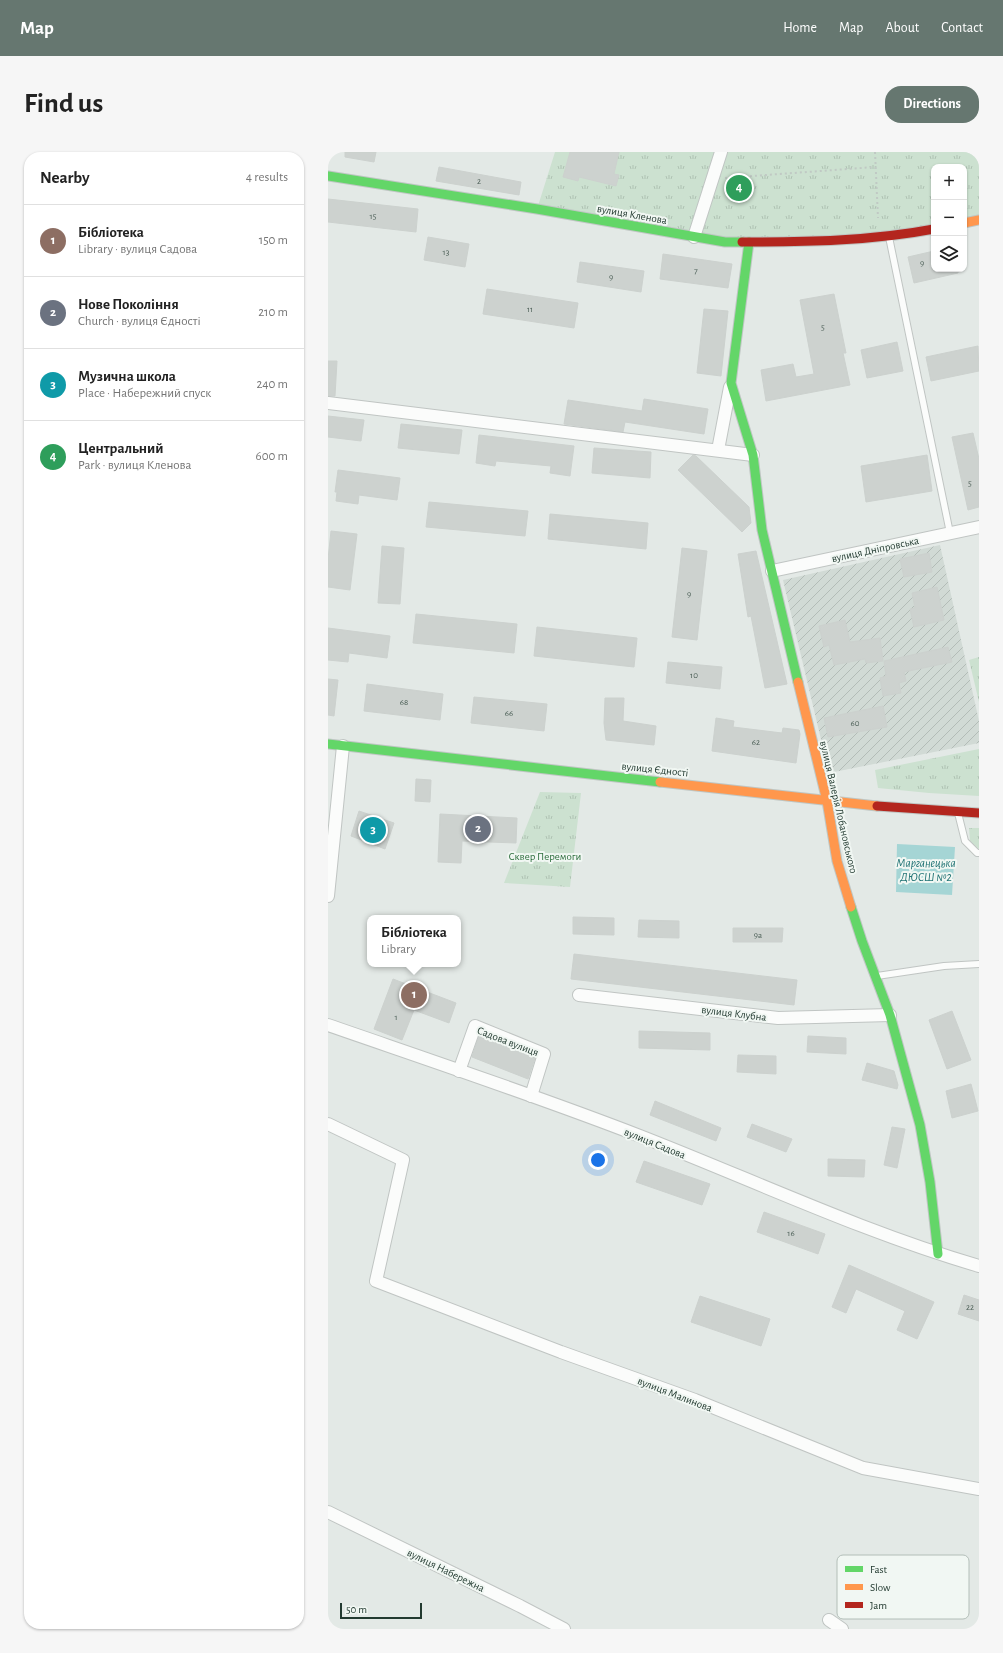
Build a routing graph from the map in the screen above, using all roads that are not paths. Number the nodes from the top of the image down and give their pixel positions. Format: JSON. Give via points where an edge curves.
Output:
{"nodes":[{"id":1,"x":721,"y":152,"type":"edge"},
{"id":2,"x":328,"y":176,"type":"edge"},
{"id":3,"x":979,"y":220,"type":"edge"},
{"id":4,"x":967,"y":222,"type":"edge"},
{"id":5,"x":931,"y":230,"type":"edge"},
{"id":6,"x":888,"y":235,"type":"junction"},
{"id":7,"x":694,"y":237,"type":"junction"},
{"id":8,"x":749,"y":242,"type":"junction"},
{"id":9,"x":731,"y":384,"type":"junction"},
{"id":10,"x":328,"y":403,"type":"edge"},
{"id":11,"x":718,"y":450,"type":"junction"},
{"id":12,"x":753,"y":455,"type":"junction"},
{"id":13,"x":979,"y":527,"type":"edge"},
{"id":14,"x":950,"y":533,"type":"junction"},
{"id":15,"x":772,"y":571,"type":"junction"},
{"id":16,"x":328,"y":744,"type":"edge"},
{"id":17,"x":343,"y":746,"type":"junction"},
{"id":18,"x":827,"y":801,"type":"junction"},
{"id":19,"x":958,"y":812,"type":"junction"},
{"id":20,"x":979,"y":813,"type":"edge"},
{"id":21,"x":979,"y":853,"type":"edge"},
{"id":22,"x":328,"y":896,"type":"edge"},
{"id":23,"x":979,"y":964,"type":"edge"},
{"id":24,"x":875,"y":976,"type":"junction"},
{"id":25,"x":579,"y":995,"type":"dead end"},
{"id":26,"x":890,"y":1015,"type":"junction"},
{"id":27,"x":328,"y":1025,"type":"edge"},
{"id":28,"x":459,"y":1071,"type":"junction"},
{"id":29,"x":531,"y":1096,"type":"junction"},
{"id":30,"x":328,"y":1124,"type":"edge"},
{"id":31,"x":938,"y":1254,"type":"junction"},
{"id":32,"x":979,"y":1266,"type":"edge"},
{"id":33,"x":979,"y":1489,"type":"edge"},
{"id":34,"x":328,"y":1512,"type":"edge"},
{"id":35,"x":829,"y":1620,"type":"dead end"},
{"id":36,"x":564,"y":1629,"type":"edge"},
{"id":37,"x":842,"y":1629,"type":"edge"}],
"edges":[{"from":1,"to":7,"type":"street"},
{"from":2,"to":7,"type":"street","name":"вулиця Кленова"},
{"from":3,"to":4,"type":"street"},
{"from":5,"to":6,"type":"street","name":"вулиця Кленова"},
{"from":6,"to":8,"type":"street","name":"вулиця Кленова","via":[[796,242]]},
{"from":6,"to":14,"type":"lane"},
{"from":7,"to":8,"type":"street","name":"вулиця Кленова","via":[[725,242]]},
{"from":8,"to":9,"type":"street"},
{"from":9,"to":11,"type":"street"},
{"from":9,"to":12,"type":"street","name":"вулиця Валерія Лобановського"},
{"from":10,"to":11,"type":"street"},
{"from":11,"to":12,"type":"street"},
{"from":12,"to":15,"type":"street","name":"вулиця Валерія Лобановського","via":[[762,530]]},
{"from":13,"to":14,"type":"street","name":"вулиця Дніпровська"},
{"from":14,"to":15,"type":"street","name":"вулиця Дніпровська"},
{"from":15,"to":18,"type":"street","name":"вулиця Валерія Лобановського"},
{"from":16,"to":17,"type":"street","name":"вулиця Єдності"},
{"from":17,"to":18,"type":"street","name":"вулиця Єдності"},
{"from":17,"to":22,"type":"street"},
{"from":18,"to":19,"type":"street","name":"вулиця Єдності"},
{"from":18,"to":24,"type":"street","name":"вулиця Валерія Лобановського","via":[[837,861]]},
{"from":19,"to":20,"type":"street","name":"вулиця Єдності"},
{"from":19,"to":21,"type":"lane","via":[[965,840]]},
{"from":23,"to":24,"type":"lane","via":[[944,966]]},
{"from":24,"to":26,"type":"street","name":"вулиця Валерія Лобановського"},
{"from":25,"to":26,"type":"street","name":"вулиця Клубна","via":[[778,1018]]},
{"from":26,"to":31,"type":"street","name":"вулиця Валерія Лобановського","via":[[920,1125],[930,1182]]},
{"from":27,"to":28,"type":"street","name":"вулиця Садова"},
{"from":28,"to":29,"type":"street","name":"вулиця Садова"},
{"from":28,"to":29,"type":"street","name":"Садова вулиця","via":[[474,1026],[544,1054]]},
{"from":29,"to":31,"type":"street","name":"вулиця Садова","via":[[640,1136]]},
{"from":30,"to":33,"type":"street","name":"вулиця Малинова","via":[[403,1160],[376,1281],[695,1400],[863,1468]]},
{"from":31,"to":32,"type":"street","name":"вулиця Садова"},
{"from":34,"to":36,"type":"street","name":"вулиця Набережна"},
{"from":35,"to":37,"type":"street"}]}
